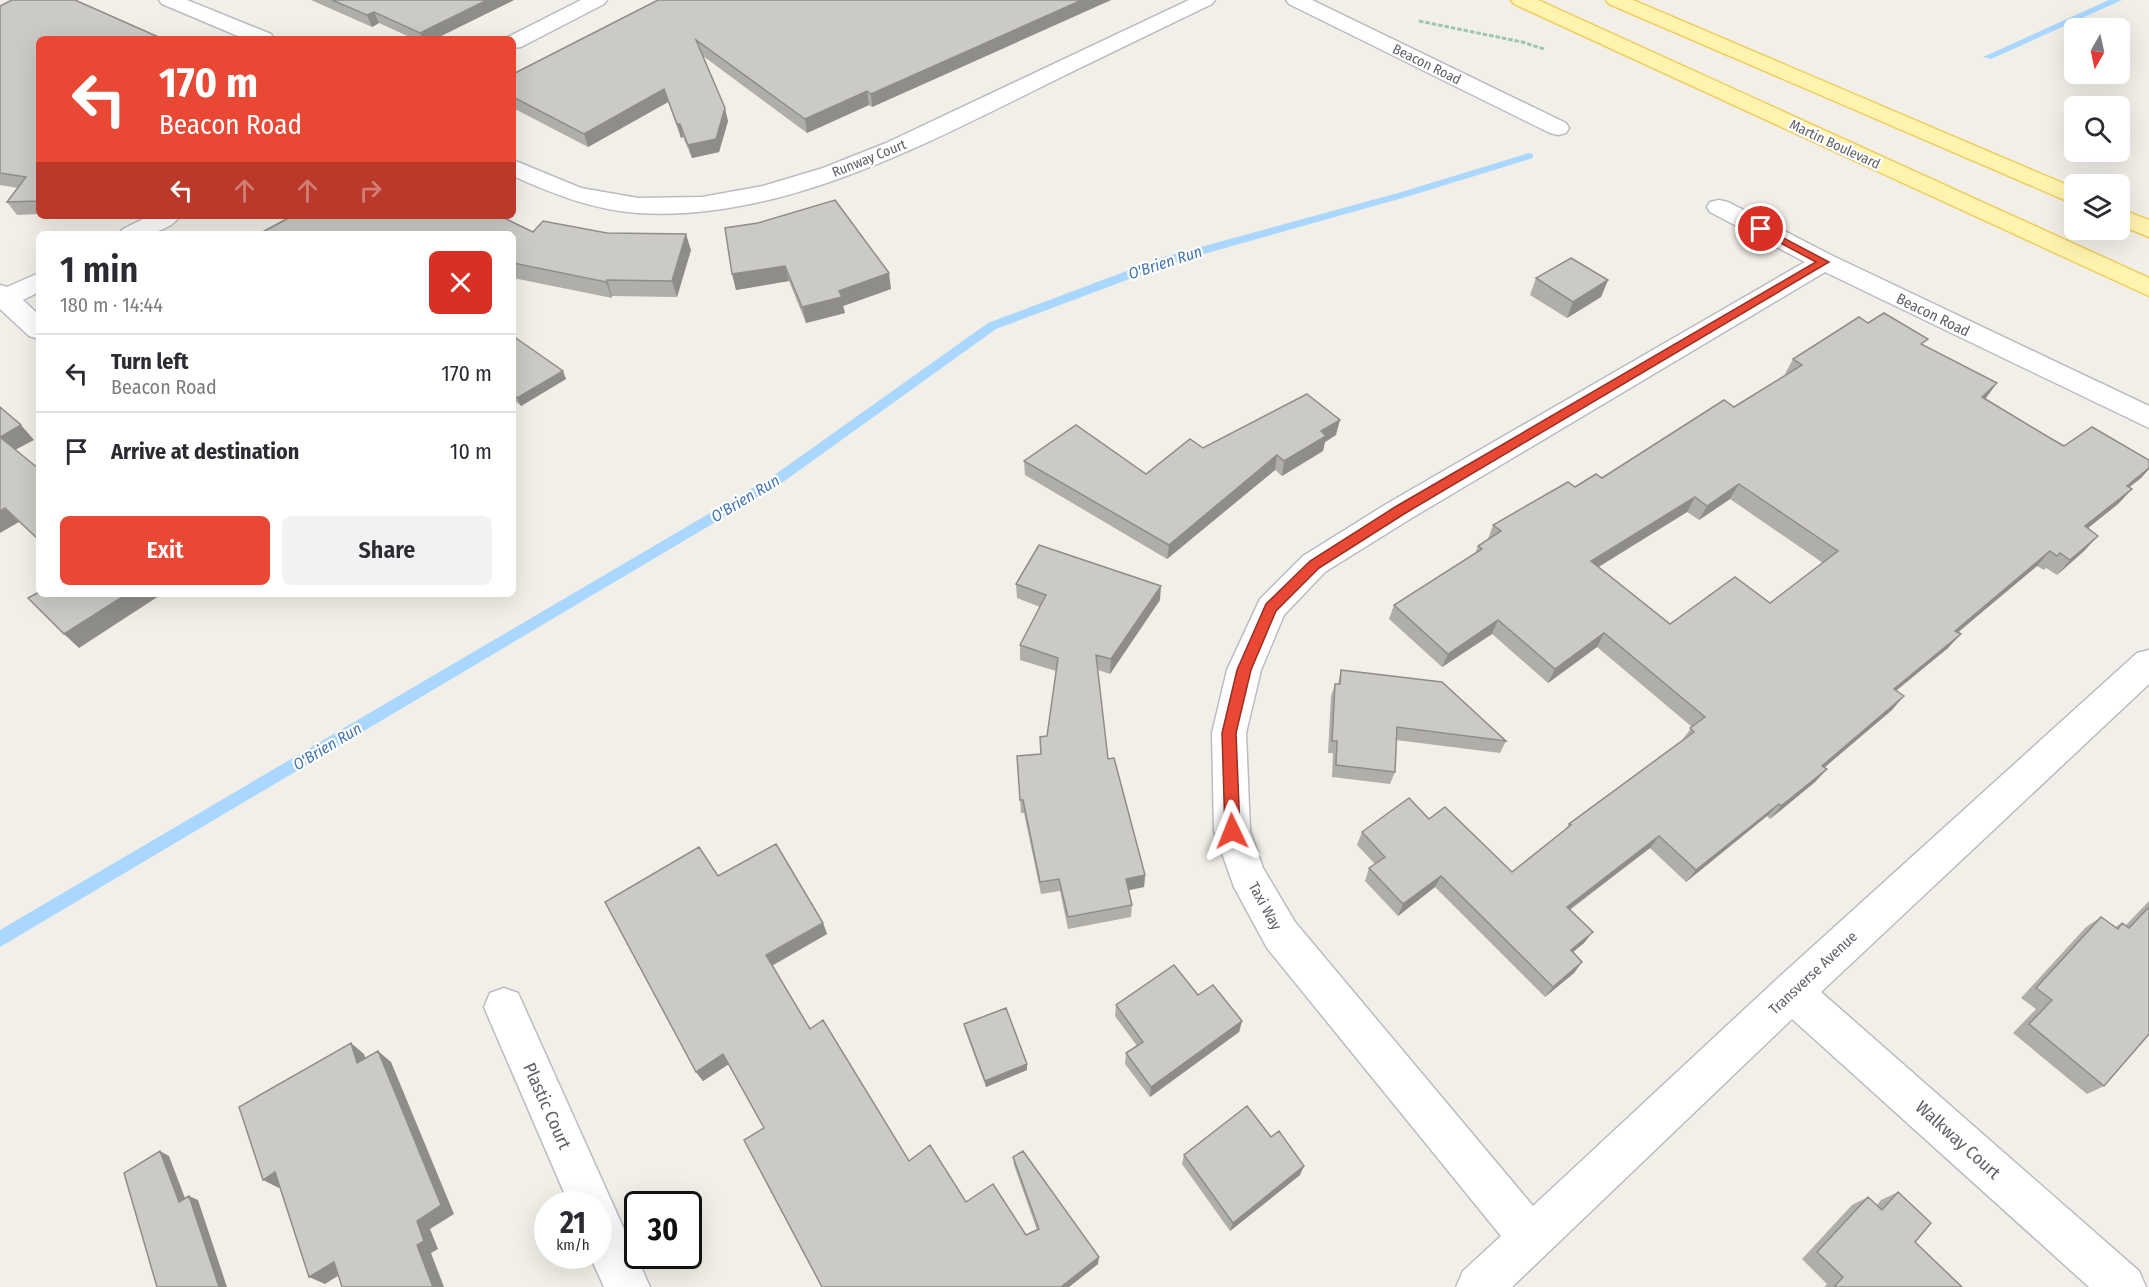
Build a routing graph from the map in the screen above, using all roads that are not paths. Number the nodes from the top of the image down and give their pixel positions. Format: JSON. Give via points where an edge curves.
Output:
{"nodes":[{"id":1,"x":169,"y":0,"type":"edge"},
{"id":2,"x":597,"y":0,"type":"edge"},
{"id":3,"x":1205,"y":0,"type":"edge"},
{"id":4,"x":1296,"y":0,"type":"edge"},
{"id":5,"x":1521,"y":0,"type":"edge"},
{"id":6,"x":1616,"y":0,"type":"edge"},
{"id":7,"x":256,"y":36,"type":"edge"},
{"id":8,"x":516,"y":40,"type":"edge"},
{"id":9,"x":1558,"y":128,"type":"dead end"},
{"id":10,"x":516,"y":169,"type":"edge"},
{"id":11,"x":2064,"y":193,"type":"edge"},
{"id":12,"x":1719,"y":207,"type":"dead end"},
{"id":13,"x":162,"y":219,"type":"edge"},
{"id":14,"x":2130,"y":220,"type":"edge"},
{"id":15,"x":2149,"y":229,"type":"edge"},
{"id":16,"x":138,"y":231,"type":"edge"},
{"id":17,"x":1824,"y":262,"type":"junction"},
{"id":18,"x":36,"y":282,"type":"edge"},
{"id":19,"x":2149,"y":288,"type":"edge"},
{"id":20,"x":2,"y":297,"type":"edge"},
{"id":21,"x":36,"y":327,"type":"edge"},
{"id":22,"x":2149,"y":418,"type":"edge"},
{"id":23,"x":2149,"y":663,"type":"edge"},
{"id":24,"x":1792,"y":992,"type":"junction"},
{"id":25,"x":504,"y":1007,"type":"dead end"},
{"id":26,"x":585,"y":1191,"type":"edge"},
{"id":27,"x":1532,"y":1239,"type":"junction"},
{"id":28,"x":612,"y":1253,"type":"edge"},
{"id":29,"x":627,"y":1287,"type":"edge"},
{"id":30,"x":1479,"y":1287,"type":"edge"},
{"id":31,"x":2123,"y":1287,"type":"edge"}],
"edges":[{"from":1,"to":7,"type":"street"},
{"from":2,"to":8,"type":"street"},
{"from":3,"to":10,"type":"street","name":"Runway Court","via":[[943,127],[836,172],[755,197],[693,205],[609,203],[537,181]]},
{"from":4,"to":9,"type":"street","name":"Beacon Road"},
{"from":5,"to":19,"type":"main road","name":"Martin Boulevard"},
{"from":6,"to":11,"type":"main road"},
{"from":12,"to":17,"type":"street","name":"Beacon Road"},
{"from":13,"to":16,"type":"street"},
{"from":14,"to":15,"type":"main road"},
{"from":17,"to":22,"type":"street","name":"Beacon Road"},
{"from":17,"to":27,"type":"street","name":"Taxi Way","via":[[1314,564],[1271,608],[1244,670],[1229,733],[1232,831],[1247,875],[1281,935]]},
{"from":18,"to":20,"type":"street"},
{"from":20,"to":21,"type":"street"},
{"from":23,"to":24,"type":"street","name":"Transverse Avenue"},
{"from":24,"to":27,"type":"street","name":"Transverse Avenue"},
{"from":24,"to":31,"type":"street","name":"Walkway Court"},
{"from":25,"to":26,"type":"street","name":"Plastic Court"},
{"from":27,"to":30,"type":"street","name":"Transverse Avenue"},
{"from":28,"to":29,"type":"street"}]}
